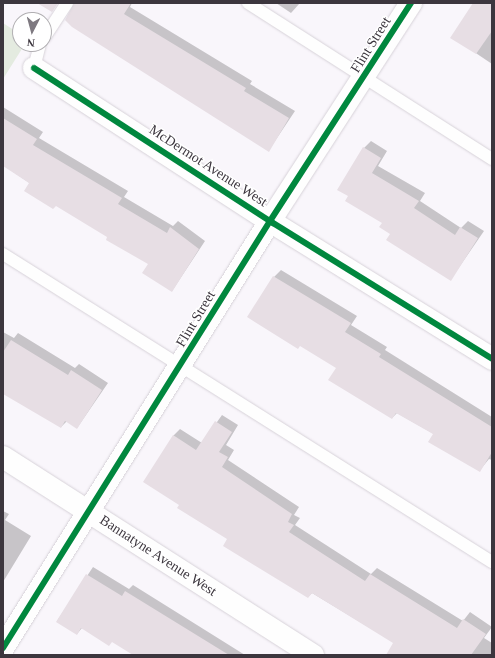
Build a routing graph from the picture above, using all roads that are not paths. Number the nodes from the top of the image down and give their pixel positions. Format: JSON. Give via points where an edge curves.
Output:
{"nodes":[{"id":1,"x":67,"y":3,"type":"edge"},
{"id":2,"x":248,"y":3,"type":"edge"},
{"id":3,"x":411,"y":3,"type":"edge"},
{"id":4,"x":52,"y":26,"type":"edge"},
{"id":5,"x":38,"y":52,"type":"edge"},
{"id":6,"x":34,"y":68,"type":"joint"},
{"id":7,"x":364,"y":78,"type":"junction"},
{"id":8,"x":492,"y":159,"type":"edge"},
{"id":9,"x":270,"y":221,"type":"junction"},
{"id":10,"x":3,"y":254,"type":"edge"},
{"id":11,"x":492,"y":359,"type":"edge"},
{"id":12,"x":182,"y":365,"type":"junction"},
{"id":13,"x":3,"y":457,"type":"edge"},
{"id":14,"x":89,"y":512,"type":"junction"},
{"id":15,"x":492,"y":562,"type":"edge"},
{"id":16,"x":3,"y":648,"type":"edge"},
{"id":17,"x":313,"y":655,"type":"edge"}],
"edges":[{"from":1,"to":4,"type":"lane"},
{"from":2,"to":7,"type":"lane"},
{"from":3,"to":7,"type":"street","name":"Flint Street"},
{"from":5,"to":6,"type":"lane"},
{"from":6,"to":9,"type":"street","name":"McDermot Avenue West"},
{"from":7,"to":8,"type":"lane"},
{"from":7,"to":9,"type":"street","name":"Flint Street"},
{"from":9,"to":11,"type":"street","name":"McDermot Avenue West"},
{"from":9,"to":12,"type":"street","name":"Flint Street"},
{"from":10,"to":12,"type":"lane"},
{"from":12,"to":14,"type":"street","name":"Flint Street"},
{"from":12,"to":15,"type":"lane"},
{"from":13,"to":14,"type":"street","name":"Bannatyne Avenue West"},
{"from":14,"to":16,"type":"street","name":"Flint Street"},
{"from":14,"to":17,"type":"street","name":"Bannatyne Avenue West"}]}
